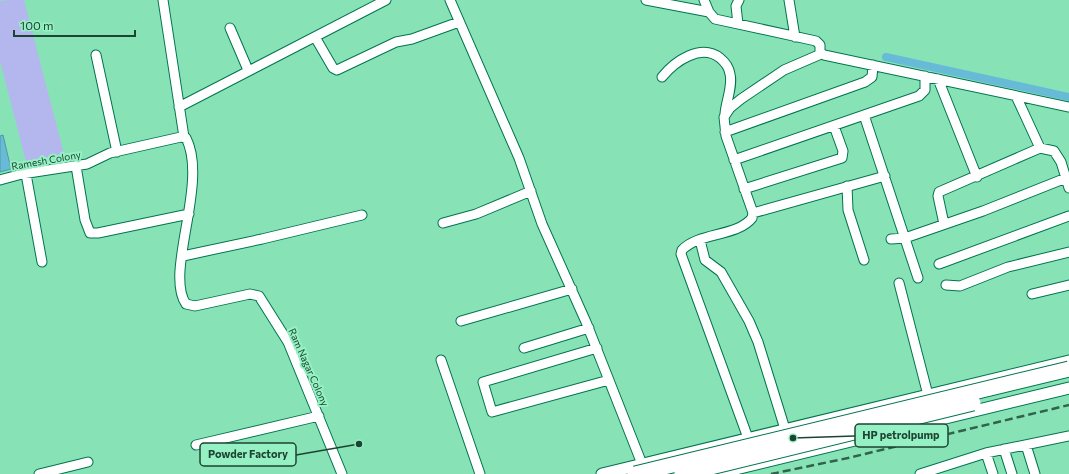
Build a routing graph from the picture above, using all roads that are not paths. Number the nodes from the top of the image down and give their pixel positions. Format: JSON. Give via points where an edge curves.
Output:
{"nodes":[{"id":1,"x":163,"y":0,"type":"edge"},
{"id":2,"x":386,"y":0,"type":"edge"},
{"id":3,"x":450,"y":0,"type":"edge"},
{"id":4,"x":646,"y":0,"type":"edge"},
{"id":5,"x":704,"y":0,"type":"edge"},
{"id":6,"x":789,"y":0,"type":"edge"},
{"id":7,"x":738,"y":1,"type":"edge"},
{"id":8,"x":709,"y":12,"type":"junction"},
{"id":9,"x":459,"y":22,"type":"junction"},
{"id":10,"x":738,"y":24,"type":"junction"},
{"id":11,"x":230,"y":28,"type":"dead end"},
{"id":12,"x":315,"y":37,"type":"junction"},
{"id":13,"x":795,"y":37,"type":"junction"},
{"id":14,"x":820,"y":49,"type":"junction"},
{"id":15,"x":96,"y":55,"type":"dead end"},
{"id":16,"x":873,"y":65,"type":"junction"},
{"id":17,"x":248,"y":70,"type":"junction"},
{"id":18,"x":925,"y":76,"type":"junction"},
{"id":19,"x":662,"y":77,"type":"dead end"},
{"id":20,"x":938,"y":79,"type":"junction"},
{"id":21,"x":1016,"y":96,"type":"junction"},
{"id":22,"x":179,"y":107,"type":"junction"},
{"id":23,"x":1069,"y":107,"type":"edge"},
{"id":24,"x":864,"y":115,"type":"junction"},
{"id":25,"x":724,"y":117,"type":"junction"},
{"id":26,"x":834,"y":126,"type":"junction"},
{"id":27,"x":726,"y":132,"type":"junction"},
{"id":28,"x":185,"y":138,"type":"junction"},
{"id":29,"x":1040,"y":148,"type":"junction"},
{"id":30,"x":117,"y":152,"type":"junction"},
{"id":31,"x":734,"y":160,"type":"junction"},
{"id":32,"x":76,"y":166,"type":"junction"},
{"id":33,"x":26,"y":174,"type":"junction"},
{"id":34,"x":885,"y":176,"type":"junction"},
{"id":35,"x":977,"y":177,"type":"junction"},
{"id":36,"x":1066,"y":178,"type":"junction"},
{"id":37,"x":0,"y":180,"type":"edge"},
{"id":38,"x":847,"y":186,"type":"junction"},
{"id":39,"x":1069,"y":188,"type":"edge"},
{"id":40,"x":744,"y":189,"type":"junction"},
{"id":41,"x":531,"y":191,"type":"junction"},
{"id":42,"x":753,"y":213,"type":"junction"},
{"id":43,"x":189,"y":214,"type":"junction"},
{"id":44,"x":362,"y":215,"type":"dead end"},
{"id":45,"x":1069,"y":216,"type":"edge"},
{"id":46,"x":444,"y":223,"type":"dead end"},
{"id":47,"x":944,"y":224,"type":"junction"},
{"id":48,"x":905,"y":238,"type":"junction"},
{"id":49,"x":891,"y":239,"type":"dead end"},
{"id":50,"x":700,"y":240,"type":"junction"},
{"id":51,"x":1069,"y":252,"type":"edge"},
{"id":52,"x":183,"y":256,"type":"junction"},
{"id":53,"x":864,"y":260,"type":"dead end"},
{"id":54,"x":42,"y":262,"type":"dead end"},
{"id":55,"x":939,"y":264,"type":"dead end"},
{"id":56,"x":918,"y":278,"type":"dead end"},
{"id":57,"x":899,"y":284,"type":"dead end"},
{"id":58,"x":946,"y":285,"type":"dead end"},
{"id":59,"x":1069,"y":285,"type":"edge"},
{"id":60,"x":572,"y":289,"type":"junction"},
{"id":61,"x":1032,"y":294,"type":"dead end"},
{"id":62,"x":461,"y":321,"type":"dead end"},
{"id":63,"x":589,"y":328,"type":"junction"},
{"id":64,"x":524,"y":348,"type":"dead end"},
{"id":65,"x":597,"y":348,"type":"junction"},
{"id":66,"x":441,"y":360,"type":"dead end"},
{"id":67,"x":1069,"y":361,"type":"edge"},
{"id":68,"x":1069,"y":369,"type":"edge"},
{"id":69,"x":608,"y":380,"type":"junction"},
{"id":70,"x":1069,"y":380,"type":"edge"},
{"id":71,"x":1069,"y":388,"type":"edge"},
{"id":72,"x":928,"y":395,"type":"junction"},
{"id":73,"x":318,"y":416,"type":"junction"},
{"id":74,"x":790,"y":428,"type":"junction"},
{"id":75,"x":1069,"y":436,"type":"edge"},
{"id":76,"x":748,"y":438,"type":"junction"},
{"id":77,"x":1026,"y":444,"type":"junction"},
{"id":78,"x":196,"y":445,"type":"dead end"},
{"id":79,"x":1004,"y":449,"type":"junction"},
{"id":80,"x":803,"y":453,"type":"junction"},
{"id":81,"x":986,"y":453,"type":"junction"},
{"id":82,"x":88,"y":462,"type":"dead end"},
{"id":83,"x":638,"y":469,"type":"edge"},
{"id":84,"x":926,"y":473,"type":"edge"},
{"id":85,"x":39,"y":474,"type":"edge"},
{"id":86,"x":342,"y":474,"type":"edge"},
{"id":87,"x":480,"y":474,"type":"edge"},
{"id":88,"x":602,"y":474,"type":"edge"},
{"id":89,"x":682,"y":474,"type":"edge"},
{"id":90,"x":715,"y":474,"type":"edge"},
{"id":91,"x":993,"y":474,"type":"edge"},
{"id":92,"x":1012,"y":474,"type":"edge"},
{"id":93,"x":1035,"y":474,"type":"edge"}],
"edges":[{"from":1,"to":22,"type":"street","name":"Ram Nagar Colony"},
{"from":2,"to":12,"type":"street"},
{"from":3,"to":9,"type":"street"},
{"from":4,"to":8,"type":"street"},
{"from":5,"to":8,"type":"street"},
{"from":6,"to":13,"type":"street"},
{"from":7,"to":10,"type":"street"},
{"from":8,"to":10,"type":"street","via":[[715,18]]},
{"from":9,"to":12,"type":"street","via":[[396,42],[337,70]]},
{"from":9,"to":41,"type":"street"},
{"from":10,"to":13,"type":"street"},
{"from":11,"to":17,"type":"street"},
{"from":12,"to":17,"type":"street"},
{"from":13,"to":14,"type":"street","via":[[816,41]]},
{"from":14,"to":16,"type":"street"},
{"from":14,"to":25,"type":"street","via":[[741,98]]},
{"from":15,"to":30,"type":"street"},
{"from":16,"to":18,"type":"street"},
{"from":16,"to":27,"type":"street","via":[[872,77],[865,82]]},
{"from":17,"to":22,"type":"street"},
{"from":18,"to":20,"type":"street"},
{"from":18,"to":24,"type":"street","via":[[923,94]]},
{"from":19,"to":25,"type":"street","via":[[671,67],[690,56],[707,52],[716,55],[730,73]]},
{"from":20,"to":21,"type":"street"},
{"from":20,"to":35,"type":"street"},
{"from":21,"to":23,"type":"street"},
{"from":21,"to":29,"type":"street"},
{"from":22,"to":28,"type":"street","name":"Ram Nagar Colony"},
{"from":24,"to":26,"type":"street"},
{"from":24,"to":34,"type":"street"},
{"from":25,"to":27,"type":"street"},
{"from":26,"to":31,"type":"street"},
{"from":26,"to":40,"type":"street","via":[[843,151],[842,158]]},
{"from":27,"to":31,"type":"street"},
{"from":28,"to":30,"type":"street","name":"Ramesh Colony"},
{"from":28,"to":43,"type":"street","name":"Ram Nagar Colony","via":[[193,179]]},
{"from":29,"to":35,"type":"street"},
{"from":29,"to":36,"type":"street","via":[[1054,150]]},
{"from":30,"to":32,"type":"street","name":"Ramesh Colony"},
{"from":31,"to":40,"type":"street"},
{"from":32,"to":33,"type":"street","name":"Ramesh Colony"},
{"from":32,"to":43,"type":"street","via":[[85,220],[90,233]]},
{"from":33,"to":37,"type":"street","name":"Ramesh Colony"},
{"from":33,"to":54,"type":"street"},
{"from":34,"to":38,"type":"street"},
{"from":34,"to":48,"type":"street"},
{"from":35,"to":47,"type":"street","via":[[939,192]]},
{"from":36,"to":39,"type":"street"},
{"from":36,"to":47,"type":"street"},
{"from":38,"to":42,"type":"street"},
{"from":38,"to":53,"type":"street","via":[[848,210]]},
{"from":40,"to":42,"type":"street"},
{"from":41,"to":46,"type":"street","via":[[476,214]]},
{"from":41,"to":60,"type":"street","via":[[542,224]]},
{"from":42,"to":50,"type":"street","via":[[752,218],[744,225]]},
{"from":43,"to":52,"type":"street","name":"Ram Nagar Colony"},
{"from":44,"to":52,"type":"street"},
{"from":45,"to":55,"type":"street"},
{"from":47,"to":48,"type":"street"},
{"from":48,"to":49,"type":"street"},
{"from":48,"to":56,"type":"street"},
{"from":50,"to":74,"type":"street","via":[[706,260],[722,272],[749,321]]},
{"from":50,"to":76,"type":"street","via":[[685,246],[682,250],[682,260]]},
{"from":51,"to":58,"type":"street","via":[[1008,267],[960,286]]},
{"from":52,"to":73,"type":"street","name":"Ram Nagar Colony","via":[[179,279],[180,292],[186,304],[195,306],[250,294],[259,296],[288,342]]},
{"from":57,"to":72,"type":"street"},
{"from":59,"to":61,"type":"street"},
{"from":60,"to":62,"type":"street"},
{"from":60,"to":63,"type":"street"},
{"from":63,"to":64,"type":"street"},
{"from":63,"to":65,"type":"street"},
{"from":65,"to":69,"type":"street"},
{"from":65,"to":69,"type":"street","via":[[483,382],[492,412]]},
{"from":66,"to":87,"type":"street"},
{"from":67,"to":72,"type":"street"},
{"from":68,"to":83,"type":"highway","bridge":true},
{"from":69,"to":83,"type":"street"},
{"from":70,"to":89,"type":"highway","bridge":true},
{"from":71,"to":80,"type":"street"},
{"from":72,"to":74,"type":"street"},
{"from":73,"to":78,"type":"street"},
{"from":73,"to":86,"type":"street","name":"Ram Nagar Colony"},
{"from":74,"to":76,"type":"street"},
{"from":74,"to":80,"type":"street"},
{"from":75,"to":77,"type":"street"},
{"from":76,"to":83,"type":"street"},
{"from":77,"to":79,"type":"street"},
{"from":77,"to":93,"type":"street"},
{"from":79,"to":81,"type":"street"},
{"from":79,"to":92,"type":"street"},
{"from":80,"to":90,"type":"street"},
{"from":81,"to":84,"type":"street"},
{"from":81,"to":91,"type":"street"},
{"from":82,"to":85,"type":"street"},
{"from":83,"to":88,"type":"street"}]}
